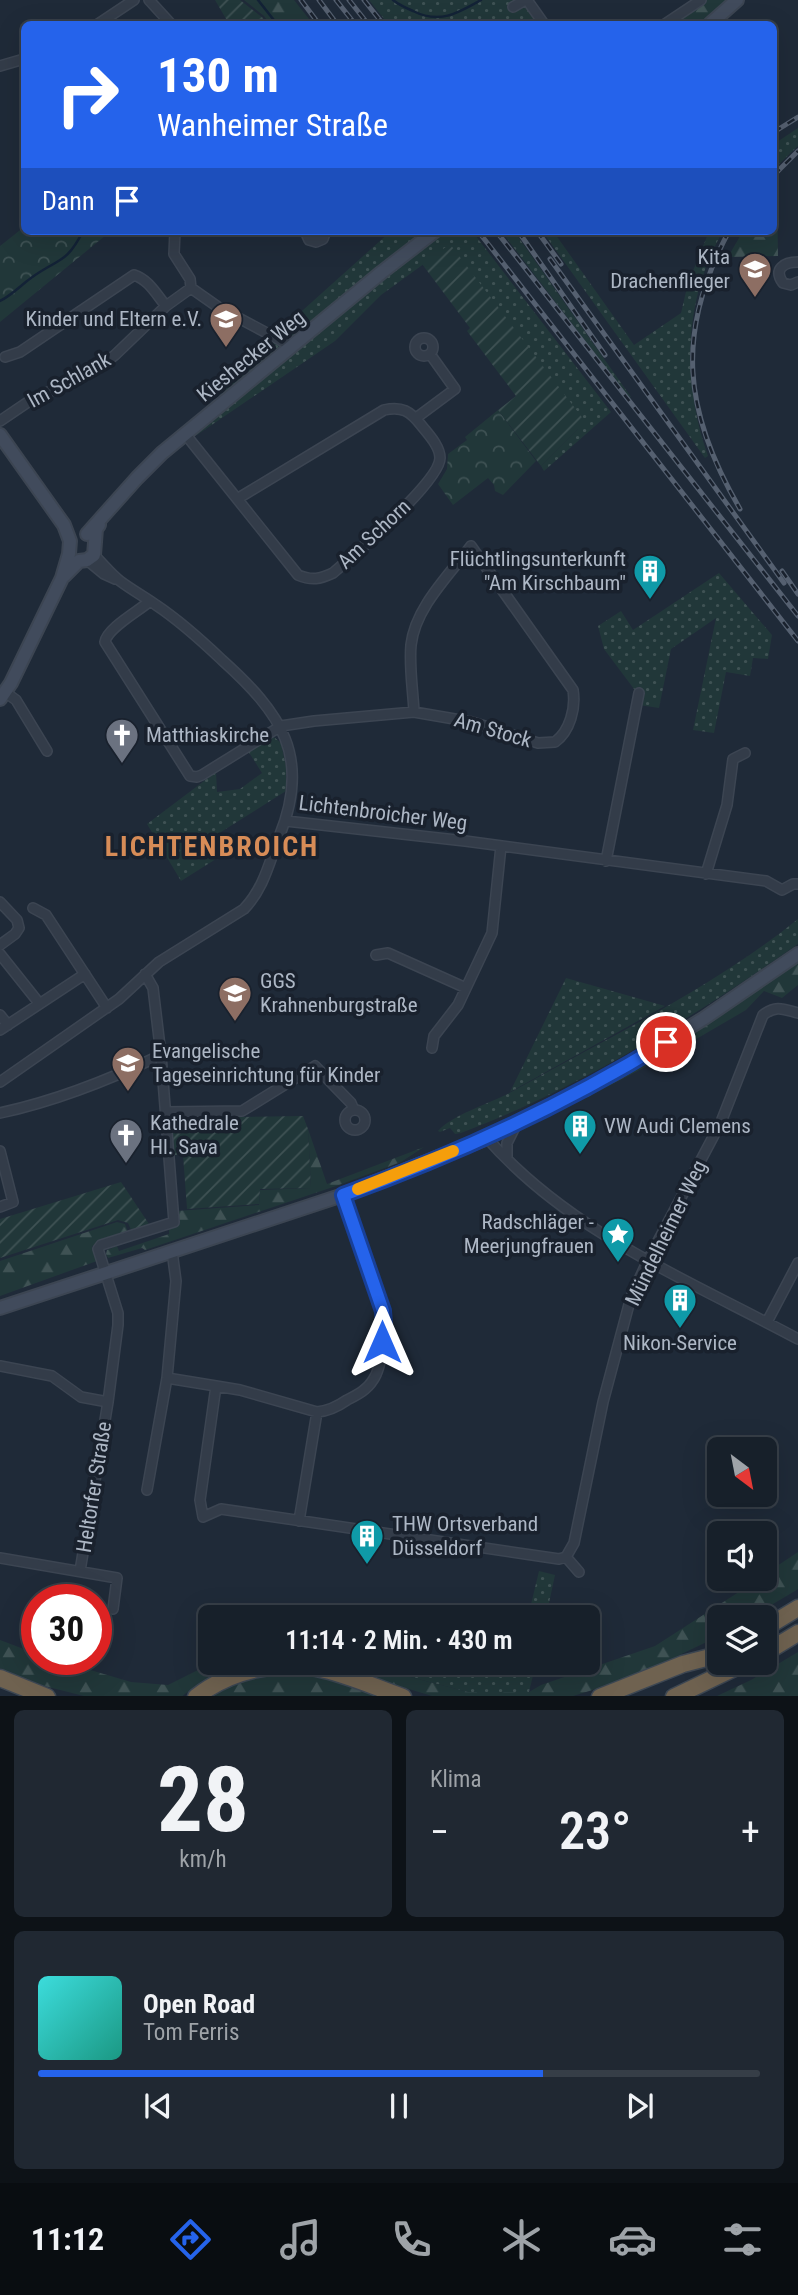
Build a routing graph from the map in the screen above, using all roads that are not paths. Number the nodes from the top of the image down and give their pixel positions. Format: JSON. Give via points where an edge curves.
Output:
{"nodes":[{"id":1,"x":134,"y":0,"type":"edge"},
{"id":2,"x":149,"y":0,"type":"edge"},
{"id":3,"x":526,"y":0,"type":"edge"},
{"id":4,"x":701,"y":0,"type":"edge"},
{"id":5,"x":737,"y":0,"type":"edge"},
{"id":6,"x":513,"y":8,"type":"dead end"},
{"id":7,"x":102,"y":21,"type":"edge"},
{"id":8,"x":168,"y":21,"type":"edge"},
{"id":9,"x":542,"y":21,"type":"edge"},
{"id":10,"x":670,"y":21,"type":"edge"},
{"id":11,"x":713,"y":21,"type":"edge"},
{"id":12,"x":21,"y":59,"type":"edge"},
{"id":13,"x":0,"y":66,"type":"edge"},
{"id":14,"x":175,"y":235,"type":"edge"},
{"id":15,"x":306,"y":235,"type":"edge"},
{"id":16,"x":324,"y":235,"type":"edge"},
{"id":17,"x":430,"y":235,"type":"edge"},
{"id":18,"x":798,"y":262,"type":"edge"},
{"id":19,"x":798,"y":282,"type":"edge"},
{"id":20,"x":191,"y":288,"type":"junction"},
{"id":21,"x":166,"y":306,"type":"junction"},
{"id":22,"x":293,"y":347,"type":"junction"},
{"id":23,"x":430,"y":354,"type":"dead end"},
{"id":24,"x":5,"y":357,"type":"dead end"},
{"id":25,"x":416,"y":418,"type":"junction"},
{"id":26,"x":0,"y":421,"type":"edge"},
{"id":27,"x":0,"y":435,"type":"edge"},
{"id":28,"x":186,"y":435,"type":"junction"},
{"id":29,"x":237,"y":499,"type":"junction"},
{"id":30,"x":83,"y":548,"type":"junction"},
{"id":31,"x":150,"y":601,"type":"junction"},
{"id":32,"x":639,"y":693,"type":"dead end"},
{"id":33,"x":2,"y":695,"type":"edge"},
{"id":34,"x":414,"y":712,"type":"junction"},
{"id":35,"x":281,"y":726,"type":"junction"},
{"id":36,"x":47,"y":751,"type":"dead end"},
{"id":37,"x":745,"y":754,"type":"dead end"},
{"id":38,"x":286,"y":821,"type":"junction"},
{"id":39,"x":501,"y":846,"type":"junction"},
{"id":40,"x":606,"y":861,"type":"junction"},
{"id":41,"x":706,"y":874,"type":"junction"},
{"id":42,"x":798,"y":884,"type":"edge"},
{"id":43,"x":0,"y":902,"type":"edge"},
{"id":44,"x":33,"y":908,"type":"dead end"},
{"id":45,"x":0,"y":945,"type":"edge"},
{"id":46,"x":0,"y":954,"type":"edge"},
{"id":47,"x":376,"y":954,"type":"dead end"},
{"id":48,"x":798,"y":954,"type":"edge"},
{"id":49,"x":85,"y":974,"type":"junction"},
{"id":50,"x":145,"y":974,"type":"junction"},
{"id":51,"x":467,"y":988,"type":"junction"},
{"id":52,"x":39,"y":1003,"type":"junction"},
{"id":53,"x":107,"y":1008,"type":"junction"},
{"id":54,"x":798,"y":1013,"type":"edge"},
{"id":55,"x":0,"y":1015,"type":"edge"},
{"id":56,"x":4,"y":1028,"type":"edge"},
{"id":57,"x":432,"y":1048,"type":"dead end"},
{"id":58,"x":161,"y":1055,"type":"junction"},
{"id":59,"x":2,"y":1077,"type":"edge"},
{"id":60,"x":354,"y":1110,"type":"dead end"},
{"id":61,"x":166,"y":1112,"type":"junction"},
{"id":62,"x":0,"y":1113,"type":"edge"},
{"id":63,"x":522,"y":1120,"type":"junction"},
{"id":64,"x":487,"y":1138,"type":"junction"},
{"id":65,"x":0,"y":1152,"type":"edge"},
{"id":66,"x":507,"y":1159,"type":"junction"},
{"id":67,"x":343,"y":1195,"type":"junction"},
{"id":68,"x":0,"y":1207,"type":"edge"},
{"id":69,"x":172,"y":1251,"type":"junction"},
{"id":70,"x":648,"y":1260,"type":"junction"},
{"id":71,"x":798,"y":1263,"type":"edge"},
{"id":72,"x":104,"y":1275,"type":"junction"},
{"id":73,"x":0,"y":1308,"type":"edge"},
{"id":74,"x":767,"y":1322,"type":"junction"},
{"id":75,"x":798,"y":1339,"type":"edge"},
{"id":76,"x":0,"y":1366,"type":"edge"},
{"id":77,"x":167,"y":1378,"type":"junction"},
{"id":78,"x":215,"y":1387,"type":"junction"},
{"id":79,"x":108,"y":1402,"type":"junction"},
{"id":80,"x":317,"y":1412,"type":"junction"},
{"id":81,"x":147,"y":1490,"type":"dead end"},
{"id":82,"x":299,"y":1521,"type":"junction"},
{"id":83,"x":566,"y":1557,"type":"junction"},
{"id":84,"x":0,"y":1558,"type":"edge"},
{"id":85,"x":80,"y":1571,"type":"junction"},
{"id":86,"x":579,"y":1572,"type":"dead end"},
{"id":87,"x":798,"y":1608,"type":"edge"},
{"id":88,"x":113,"y":1609,"type":"dead end"},
{"id":89,"x":777,"y":1621,"type":"edge"},
{"id":90,"x":798,"y":1633,"type":"edge"},
{"id":91,"x":777,"y":1646,"type":"edge"},
{"id":92,"x":707,"y":1657,"type":"edge"},
{"id":93,"x":707,"y":1660,"type":"edge"},
{"id":94,"x":723,"y":1675,"type":"edge"},
{"id":95,"x":0,"y":1678,"type":"edge"},
{"id":96,"x":693,"y":1691,"type":"edge"},
{"id":97,"x":47,"y":1696,"type":"edge"},
{"id":98,"x":196,"y":1696,"type":"edge"},
{"id":99,"x":403,"y":1696,"type":"edge"},
{"id":100,"x":600,"y":1696,"type":"edge"},
{"id":101,"x":625,"y":1696,"type":"edge"},
{"id":102,"x":674,"y":1696,"type":"edge"}],
"edges":[{"from":1,"to":7,"type":"street"},
{"from":2,"to":8,"type":"street"},
{"from":3,"to":6,"type":"street"},
{"from":3,"to":9,"type":"street"},
{"from":4,"to":10,"type":"street"},
{"from":5,"to":11,"type":"street"},
{"from":12,"to":13,"type":"street"},
{"from":14,"to":20,"type":"street","via":[[174,254]]},
{"from":15,"to":16,"type":"street","via":[[316,242]]},
{"from":17,"to":22,"type":"street","name":"Kieshecker Weg"},
{"from":18,"to":19,"type":"street","via":[[786,263],[778,272],[783,284]]},
{"from":20,"to":21,"type":"street","name":"Im Schlank"},
{"from":20,"to":22,"type":"street"},
{"from":21,"to":24,"type":"street","via":[[143,278],[134,275],[20,352]]},
{"from":21,"to":26,"type":"street","name":"Im Schlank","via":[[111,359]]},
{"from":22,"to":28,"type":"street","name":"Kieshecker Weg"},
{"from":23,"to":25,"type":"street","via":[[455,389]]},
{"from":25,"to":29,"type":"street","via":[[404,410],[384,410]]},
{"from":25,"to":29,"type":"street","name":"Am Schorn","via":[[438,451],[438,469],[372,537],[333,573],[320,579],[298,575]]},
{"from":27,"to":30,"type":"street"},
{"from":28,"to":29,"type":"street","name":"Am Schorn"},
{"from":28,"to":30,"type":"street","name":"Kieshecker Weg","via":[[144,471]]},
{"from":30,"to":31,"type":"street","name":"Lichtenbroicher Weg","via":[[104,575]]},
{"from":30,"to":33,"type":"street","name":"Kieshecker Weg","via":[[62,578]]},
{"from":31,"to":35,"type":"street","name":"Lichtenbroicher Weg","via":[[241,676]]},
{"from":31,"to":35,"type":"street","via":[[107,633],[105,642],[188,774],[202,775]]},
{"from":32,"to":40,"type":"street"},
{"from":33,"to":36,"type":"street","via":[[16,699]]},
{"from":34,"to":34,"type":"street","name":"Am Stock","via":[[472,722],[538,743],[555,742],[567,729],[574,697],[569,683],[471,546],[418,621],[411,654]]},
{"from":34,"to":35,"type":"street","name":"Am Stock"},
{"from":35,"to":38,"type":"street","name":"Lichtenbroicher Weg","via":[[292,774]]},
{"from":37,"to":41,"type":"street","via":[[733,759],[727,805]]},
{"from":38,"to":39,"type":"street","name":"Lichtenbroicher Weg"},
{"from":38,"to":50,"type":"street","via":[[264,883],[250,903]]},
{"from":39,"to":40,"type":"street","name":"Lichtenbroicher Weg"},
{"from":39,"to":51,"type":"street","via":[[492,933]]},
{"from":40,"to":41,"type":"street","name":"Lichtenbroicher Weg"},
{"from":41,"to":42,"type":"street","name":"Lichtenbroicher Weg","via":[[766,881],[782,890]]},
{"from":43,"to":45,"type":"street","via":[[19,925]]},
{"from":44,"to":49,"type":"street","via":[[46,915]]},
{"from":46,"to":52,"type":"street"},
{"from":47,"to":51,"type":"street","via":[[388,953]]},
{"from":48,"to":63,"type":"street","via":[[610,1076]]},
{"from":49,"to":52,"type":"street"},
{"from":49,"to":53,"type":"street"},
{"from":50,"to":53,"type":"street"},
{"from":50,"to":58,"type":"street","via":[[153,988]]},
{"from":51,"to":57,"type":"street","via":[[434,1036]]},
{"from":52,"to":56,"type":"street"},
{"from":53,"to":59,"type":"street"},
{"from":54,"to":70,"type":"street","name":"Mündelheimer Weg","via":[[779,1008],[763,1015],[714,1136]]},
{"from":55,"to":56,"type":"street"},
{"from":58,"to":61,"type":"street"},
{"from":58,"to":62,"type":"street","via":[[84,1088]]},
{"from":60,"to":61,"type":"street","via":[[315,1066],[242,1111]]},
{"from":61,"to":72,"type":"street","via":[[174,1222],[101,1245]]},
{"from":63,"to":64,"type":"street"},
{"from":63,"to":66,"type":"street","via":[[507,1143]]},
{"from":64,"to":66,"type":"street"},
{"from":64,"to":67,"type":"street"},
{"from":65,"to":68,"type":"street","via":[[13,1202]]},
{"from":66,"to":70,"type":"street","via":[[557,1203]]},
{"from":67,"to":69,"type":"street"},
{"from":67,"to":80,"type":"street","via":[[384,1324],[372,1382],[329,1411]]},
{"from":69,"to":72,"type":"street"},
{"from":69,"to":77,"type":"street","via":[[176,1281]]},
{"from":70,"to":74,"type":"street"},
{"from":70,"to":83,"type":"street","name":"Mündelheimer Weg","via":[[624,1318],[574,1543]]},
{"from":71,"to":74,"type":"street"},
{"from":72,"to":73,"type":"street"},
{"from":72,"to":79,"type":"street","name":"Heltorfer Straße","via":[[118,1313]]},
{"from":74,"to":75,"type":"street"},
{"from":76,"to":79,"type":"street","name":"Heltorfer Straße","via":[[52,1376],[81,1397]]},
{"from":77,"to":78,"type":"street"},
{"from":77,"to":81,"type":"street"},
{"from":78,"to":80,"type":"street"},
{"from":78,"to":82,"type":"street","via":[[200,1500],[203,1517],[221,1509]]},
{"from":79,"to":85,"type":"street","name":"Heltorfer Straße"},
{"from":80,"to":82,"type":"street"},
{"from":82,"to":83,"type":"street"},
{"from":83,"to":86,"type":"street"},
{"from":84,"to":85,"type":"street","name":"Heltorfer Straße"},
{"from":85,"to":88,"type":"street","name":"Heltorfer Straße","via":[[117,1578]]},
{"from":87,"to":89,"type":"highway"},
{"from":90,"to":91,"type":"highway"},
{"from":92,"to":100,"type":"highway"},
{"from":93,"to":101,"type":"highway"},
{"from":94,"to":96,"type":"highway"},
{"from":95,"to":97,"type":"highway"},
{"from":96,"to":102,"type":"highway"},
{"from":98,"to":99,"type":"highway","via":[[236,1674],[297,1666],[326,1670]]}]}
